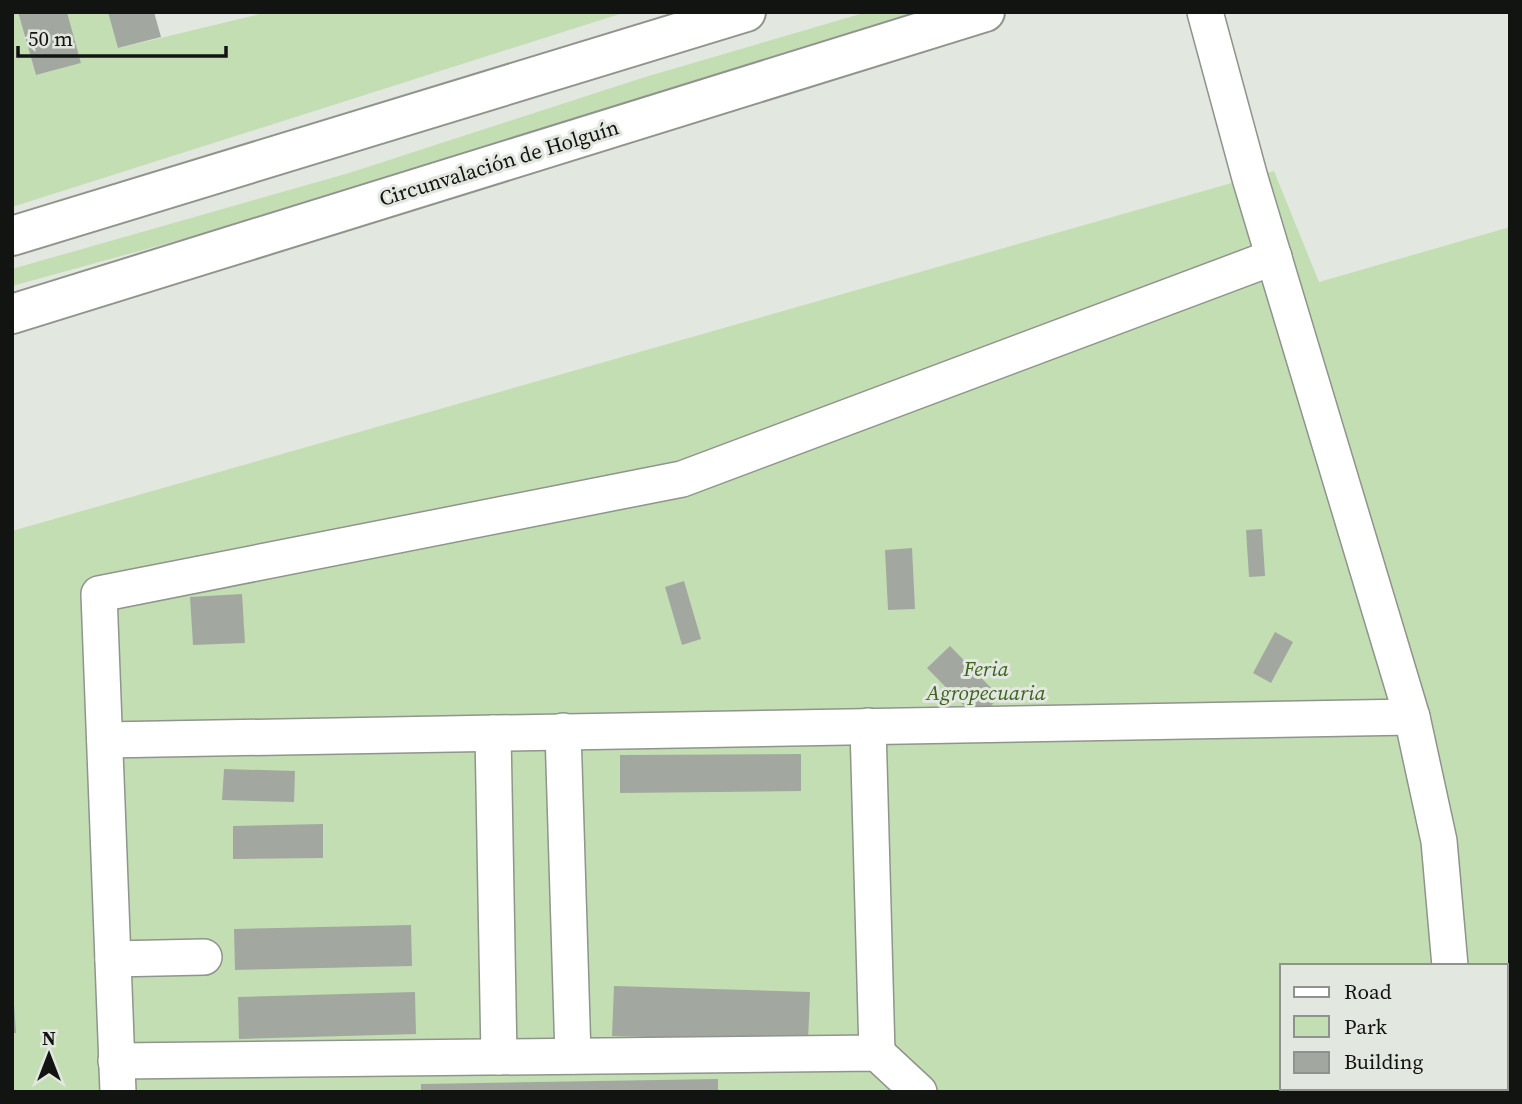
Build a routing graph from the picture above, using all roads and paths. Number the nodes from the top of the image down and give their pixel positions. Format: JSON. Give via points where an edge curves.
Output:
{"nodes":[{"id":1,"x":746,"y":12,"type":"edge"},
{"id":2,"x":985,"y":12,"type":"edge"},
{"id":3,"x":1205,"y":12,"type":"edge"},
{"id":4,"x":12,"y":236,"type":"edge"},
{"id":5,"x":1274,"y":257,"type":"junction"},
{"id":6,"x":12,"y":314,"type":"edge"},
{"id":7,"x":1412,"y":717,"type":"junction"},
{"id":8,"x":868,"y":726,"type":"junction"},
{"id":9,"x":563,"y":732,"type":"junction"},
{"id":10,"x":493,"y":733,"type":"junction"},
{"id":11,"x":105,"y":740,"type":"junction"},
{"id":12,"x":204,"y":957,"type":"dead end"},
{"id":13,"x":113,"y":959,"type":"junction"},
{"id":14,"x":1450,"y":964,"type":"edge"},
{"id":15,"x":877,"y":1053,"type":"junction"},
{"id":16,"x":573,"y":1056,"type":"junction"},
{"id":17,"x":499,"y":1057,"type":"junction"},
{"id":18,"x":117,"y":1076,"type":"edge"},
{"id":19,"x":919,"y":1092,"type":"edge"}],
"edges":[{"from":1,"to":4,"type":"highway"},
{"from":2,"to":6,"type":"highway","name":"Circunvalación de Holguín"},
{"from":3,"to":5,"type":"street"},
{"from":5,"to":7,"type":"street"},
{"from":5,"to":11,"type":"street","via":[[682,479],[99,594]]},
{"from":7,"to":8,"type":"street"},
{"from":7,"to":14,"type":"street","via":[[1439,841]]},
{"from":8,"to":9,"type":"street"},
{"from":8,"to":15,"type":"street"},
{"from":9,"to":10,"type":"street"},
{"from":9,"to":16,"type":"street"},
{"from":10,"to":11,"type":"street"},
{"from":10,"to":17,"type":"street"},
{"from":11,"to":13,"type":"street"},
{"from":12,"to":13,"type":"street"},
{"from":13,"to":18,"type":"street"},
{"from":15,"to":16,"type":"street"},
{"from":15,"to":19,"type":"street"},
{"from":16,"to":17,"type":"street"},
{"from":17,"to":18,"type":"street"}]}
